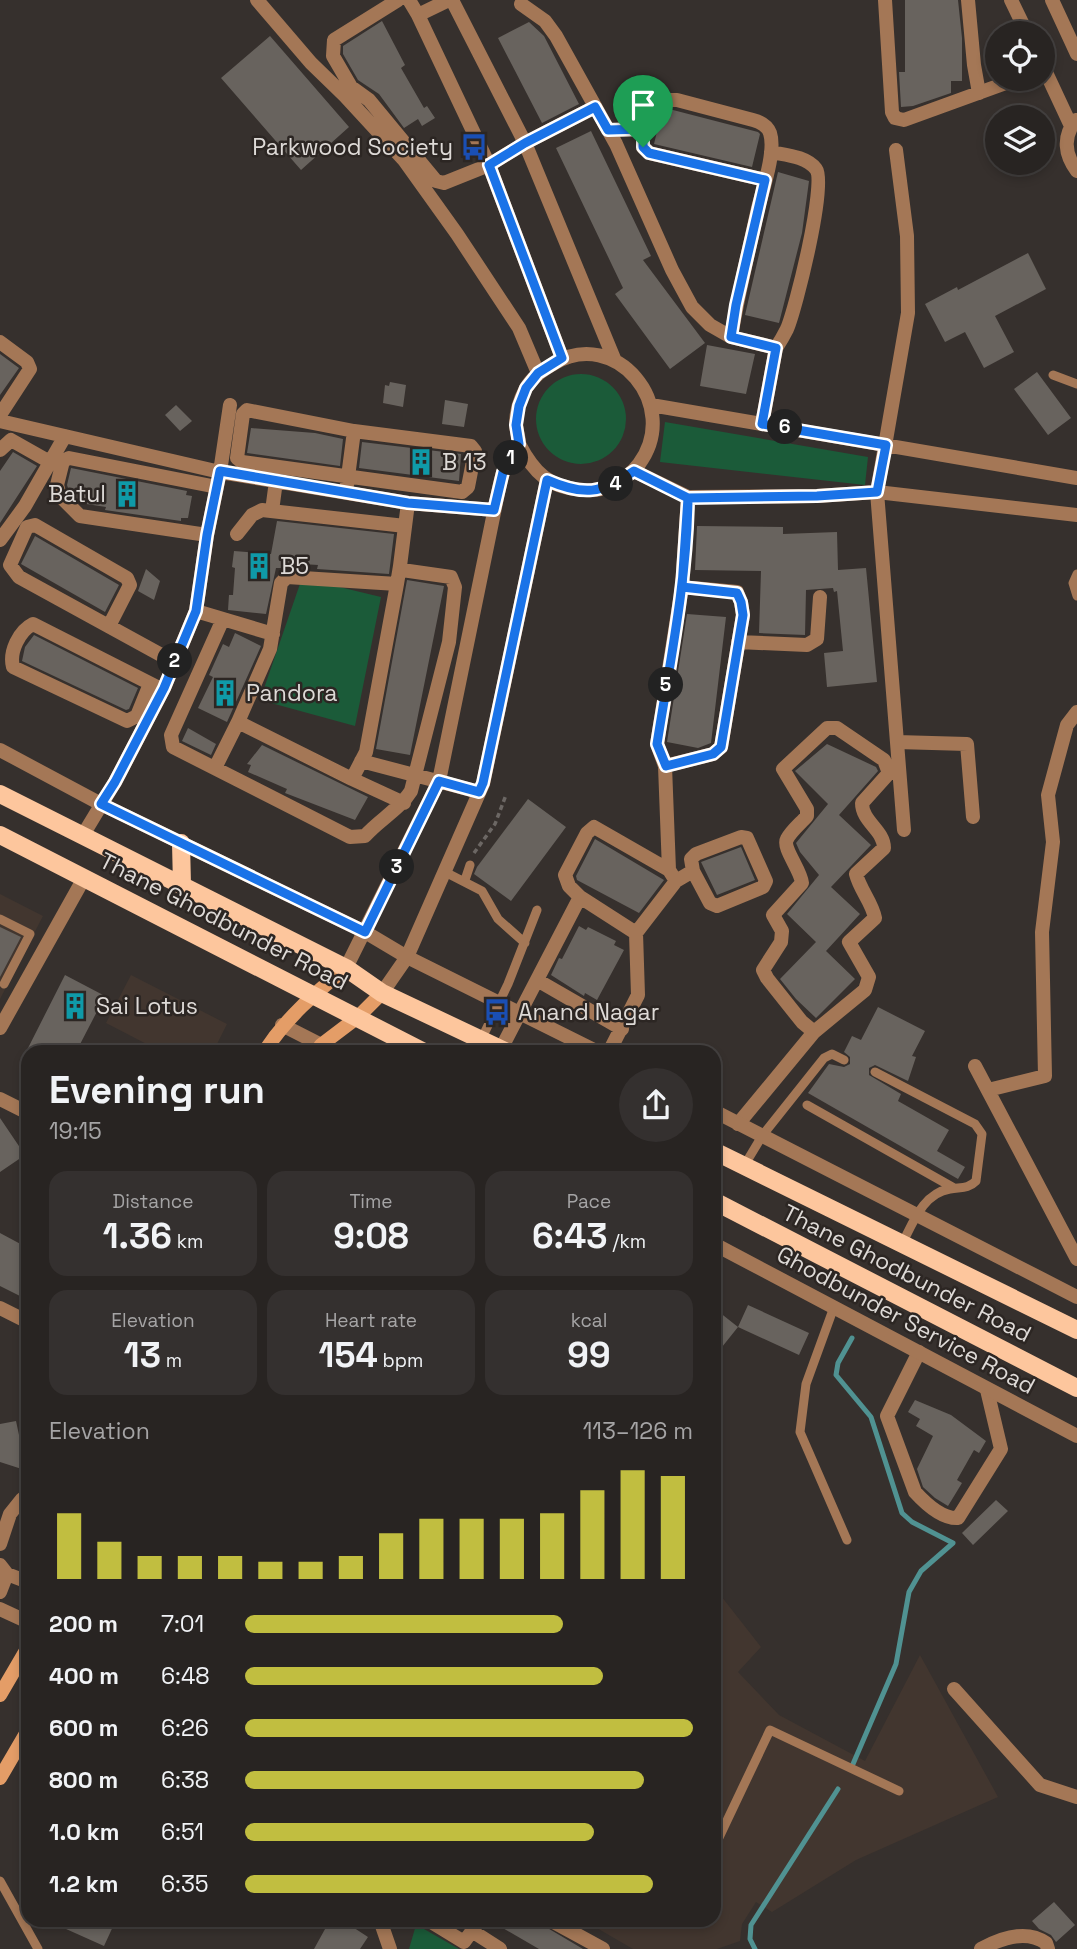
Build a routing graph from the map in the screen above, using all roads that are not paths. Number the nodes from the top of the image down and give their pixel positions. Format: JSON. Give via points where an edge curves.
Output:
{"nodes":[{"id":1,"x":257,"y":0,"type":"edge"},
{"id":2,"x":398,"y":0,"type":"edge"},
{"id":3,"x":409,"y":0,"type":"edge"},
{"id":4,"x":450,"y":0,"type":"edge"},
{"id":5,"x":885,"y":0,"type":"edge"},
{"id":6,"x":968,"y":0,"type":"edge"},
{"id":7,"x":1011,"y":0,"type":"edge"},
{"id":8,"x":1052,"y":0,"type":"edge"},
{"id":9,"x":521,"y":4,"type":"dead end"},
{"id":10,"x":418,"y":15,"type":"junction"},
{"id":11,"x":1021,"y":21,"type":"edge"},
{"id":12,"x":1077,"y":54,"type":"edge"},
{"id":13,"x":1055,"y":89,"type":"edge"},
{"id":14,"x":985,"y":91,"type":"edge"},
{"id":15,"x":979,"y":93,"type":"junction"},
{"id":16,"x":595,"y":107,"type":"junction"},
{"id":17,"x":1074,"y":123,"type":"edge"},
{"id":18,"x":643,"y":129,"type":"junction"},
{"id":19,"x":608,"y":130,"type":"junction"},
{"id":20,"x":525,"y":143,"type":"junction"},
{"id":21,"x":896,"y":150,"type":"dead end"},
{"id":22,"x":771,"y":152,"type":"junction"},
{"id":23,"x":489,"y":165,"type":"junction"},
{"id":24,"x":1077,"y":172,"type":"edge"},
{"id":25,"x":765,"y":180,"type":"junction"},
{"id":26,"x":731,"y":337,"type":"junction"},
{"id":27,"x":0,"y":342,"type":"edge"},
{"id":28,"x":776,"y":348,"type":"junction"},
{"id":29,"x":562,"y":358,"type":"junction"},
{"id":30,"x":615,"y":361,"type":"junction"},
{"id":31,"x":538,"y":373,"type":"junction"},
{"id":32,"x":1054,"y":375,"type":"dead end"},
{"id":33,"x":1077,"y":384,"type":"edge"},
{"id":34,"x":230,"y":405,"type":"dead end"},
{"id":35,"x":651,"y":405,"type":"junction"},
{"id":36,"x":0,"y":415,"type":"edge"},
{"id":37,"x":0,"y":421,"type":"edge"},
{"id":38,"x":762,"y":424,"type":"junction"},
{"id":39,"x":354,"y":431,"type":"junction"},
{"id":40,"x":65,"y":436,"type":"junction"},
{"id":41,"x":519,"y":444,"type":"junction"},
{"id":42,"x":886,"y":445,"type":"junction"},
{"id":43,"x":0,"y":450,"type":"edge"},
{"id":44,"x":50,"y":462,"type":"junction"},
{"id":45,"x":220,"y":471,"type":"junction"},
{"id":46,"x":634,"y":471,"type":"junction"},
{"id":47,"x":1077,"y":478,"type":"edge"},
{"id":48,"x":547,"y":480,"type":"junction"},
{"id":49,"x":276,"y":481,"type":"junction"},
{"id":50,"x":347,"y":484,"type":"junction"},
{"id":51,"x":217,"y":487,"type":"junction"},
{"id":52,"x":877,"y":492,"type":"junction"},
{"id":53,"x":688,"y":498,"type":"junction"},
{"id":54,"x":408,"y":503,"type":"junction"},
{"id":55,"x":494,"y":510,"type":"junction"},
{"id":56,"x":272,"y":511,"type":"junction"},
{"id":57,"x":1077,"y":515,"type":"edge"},
{"id":58,"x":405,"y":526,"type":"junction"},
{"id":59,"x":237,"y":534,"type":"dead end"},
{"id":60,"x":207,"y":535,"type":"junction"},
{"id":61,"x":0,"y":540,"type":"edge"},
{"id":62,"x":400,"y":566,"type":"junction"},
{"id":63,"x":1077,"y":574,"type":"edge"},
{"id":64,"x":397,"y":584,"type":"junction"},
{"id":65,"x":682,"y":587,"type":"junction"},
{"id":66,"x":1077,"y":596,"type":"edge"},
{"id":67,"x":820,"y":597,"type":"dead end"},
{"id":68,"x":196,"y":611,"type":"junction"},
{"id":69,"x":223,"y":619,"type":"junction"},
{"id":70,"x":109,"y":626,"type":"junction"},
{"id":71,"x":273,"y":634,"type":"junction"},
{"id":72,"x":738,"y":642,"type":"junction"},
{"id":73,"x":174,"y":662,"type":"junction"},
{"id":74,"x":156,"y":687,"type":"junction"},
{"id":75,"x":1077,"y":712,"type":"edge"},
{"id":76,"x":238,"y":722,"type":"junction"},
{"id":77,"x":897,"y":743,"type":"junction"},
{"id":78,"x":0,"y":750,"type":"edge"},
{"id":79,"x":361,"y":761,"type":"junction"},
{"id":80,"x":666,"y":766,"type":"junction"},
{"id":81,"x":215,"y":768,"type":"junction"},
{"id":82,"x":415,"y":774,"type":"junction"},
{"id":83,"x":352,"y":779,"type":"junction"},
{"id":84,"x":439,"y":781,"type":"junction"},
{"id":85,"x":479,"y":792,"type":"junction"},
{"id":86,"x":0,"y":794,"type":"edge"},
{"id":87,"x":404,"y":803,"type":"junction"},
{"id":88,"x":101,"y":804,"type":"junction"},
{"id":89,"x":973,"y":817,"type":"dead end"},
{"id":90,"x":904,"y":830,"type":"dead end"},
{"id":91,"x":0,"y":835,"type":"edge"},
{"id":92,"x":83,"y":835,"type":"junction"},
{"id":93,"x":181,"y":843,"type":"junction"},
{"id":94,"x":470,"y":865,"type":"road end"},
{"id":95,"x":693,"y":871,"type":"junction"},
{"id":96,"x":445,"y":872,"type":"junction"},
{"id":97,"x":673,"y":876,"type":"junction"},
{"id":98,"x":84,"y":878,"type":"junction"},
{"id":99,"x":465,"y":880,"type":"junction"},
{"id":100,"x":182,"y":885,"type":"junction"},
{"id":101,"x":580,"y":898,"type":"junction"},
{"id":102,"x":537,"y":910,"type":"dead end"},
{"id":103,"x":0,"y":919,"type":"edge"},
{"id":104,"x":365,"y":932,"type":"junction"},
{"id":105,"x":636,"y":933,"type":"junction"},
{"id":106,"x":524,"y":943,"type":"junction"},
{"id":107,"x":407,"y":957,"type":"junction"},
{"id":108,"x":346,"y":968,"type":"junction"},
{"id":109,"x":537,"y":980,"type":"junction"},
{"id":110,"x":4,"y":984,"type":"dead end"},
{"id":111,"x":382,"y":993,"type":"junction"},
{"id":112,"x":314,"y":994,"type":"junction"},
{"id":113,"x":498,"y":1003,"type":"junction"},
{"id":114,"x":519,"y":1013,"type":"junction"},
{"id":115,"x":358,"y":1017,"type":"junction"},
{"id":116,"x":282,"y":1025,"type":"junction"},
{"id":117,"x":0,"y":1028,"type":"edge"},
{"id":118,"x":622,"y":1029,"type":"junction"},
{"id":119,"x":814,"y":1032,"type":"junction"},
{"id":120,"x":481,"y":1040,"type":"junction"},
{"id":121,"x":269,"y":1045,"type":"edge"},
{"id":122,"x":313,"y":1045,"type":"edge"},
{"id":123,"x":322,"y":1045,"type":"edge"},
{"id":124,"x":411,"y":1045,"type":"edge"},
{"id":125,"x":492,"y":1045,"type":"edge"},
{"id":126,"x":506,"y":1045,"type":"edge"},
{"id":127,"x":584,"y":1045,"type":"edge"},
{"id":128,"x":613,"y":1045,"type":"edge"},
{"id":129,"x":844,"y":1060,"type":"dead end"},
{"id":130,"x":975,"y":1066,"type":"dead end"},
{"id":131,"x":875,"y":1072,"type":"dead end"},
{"id":132,"x":988,"y":1090,"type":"junction"},
{"id":133,"x":0,"y":1098,"type":"edge"},
{"id":134,"x":807,"y":1105,"type":"dead end"},
{"id":135,"x":21,"y":1109,"type":"edge"},
{"id":136,"x":721,"y":1115,"type":"edge"},
{"id":137,"x":738,"y":1124,"type":"junction"},
{"id":138,"x":762,"y":1136,"type":"junction"},
{"id":139,"x":721,"y":1154,"type":"edge"},
{"id":140,"x":744,"y":1166,"type":"junction"},
{"id":141,"x":956,"y":1189,"type":"junction"},
{"id":142,"x":721,"y":1205,"type":"edge"},
{"id":143,"x":917,"y":1215,"type":"junction"},
{"id":144,"x":902,"y":1244,"type":"junction"},
{"id":145,"x":721,"y":1249,"type":"edge"},
{"id":146,"x":1077,"y":1259,"type":"edge"},
{"id":147,"x":1077,"y":1297,"type":"edge"},
{"id":148,"x":834,"y":1307,"type":"junction"},
{"id":149,"x":0,"y":1308,"type":"edge"},
{"id":150,"x":21,"y":1318,"type":"edge"},
{"id":151,"x":1077,"y":1330,"type":"edge"},
{"id":152,"x":919,"y":1352,"type":"junction"},
{"id":153,"x":1077,"y":1388,"type":"edge"},
{"id":154,"x":987,"y":1390,"type":"junction"},
{"id":155,"x":1077,"y":1436,"type":"edge"},
{"id":156,"x":21,"y":1500,"type":"edge"},
{"id":157,"x":847,"y":1540,"type":"dead end"},
{"id":158,"x":0,"y":1544,"type":"edge"},
{"id":159,"x":4,"y":1570,"type":"edge"},
{"id":160,"x":21,"y":1578,"type":"edge"},
{"id":161,"x":0,"y":1592,"type":"edge"},
{"id":162,"x":0,"y":1609,"type":"edge"},
{"id":163,"x":21,"y":1619,"type":"edge"},
{"id":164,"x":21,"y":1659,"type":"edge"},
{"id":165,"x":954,"y":1689,"type":"dead end"},
{"id":166,"x":0,"y":1695,"type":"edge"},
{"id":167,"x":21,"y":1742,"type":"edge"},
{"id":168,"x":0,"y":1778,"type":"edge"},
{"id":169,"x":899,"y":1791,"type":"dead end"},
{"id":170,"x":1077,"y":1797,"type":"edge"},
{"id":171,"x":721,"y":1832,"type":"edge"},
{"id":172,"x":0,"y":1881,"type":"edge"},
{"id":173,"x":21,"y":1919,"type":"edge"},
{"id":174,"x":26,"y":1927,"type":"edge"},
{"id":175,"x":382,"y":1927,"type":"edge"},
{"id":176,"x":439,"y":1927,"type":"edge"},
{"id":177,"x":475,"y":1927,"type":"edge"},
{"id":178,"x":478,"y":1927,"type":"edge"},
{"id":179,"x":563,"y":1927,"type":"edge"},
{"id":180,"x":38,"y":1949,"type":"edge"},
{"id":181,"x":390,"y":1949,"type":"edge"},
{"id":182,"x":500,"y":1949,"type":"edge"},
{"id":183,"x":603,"y":1949,"type":"edge"},
{"id":184,"x":981,"y":1949,"type":"edge"},
{"id":185,"x":1048,"y":1949,"type":"edge"}],
"edges":[{"from":1,"to":31,"type":"street","via":[[404,160],[519,328]]},
{"from":2,"to":23,"type":"street","via":[[334,40],[333,56],[351,87],[369,100],[436,181],[444,183]]},
{"from":3,"to":10,"type":"street"},
{"from":4,"to":10,"type":"street"},
{"from":4,"to":20,"type":"street"},
{"from":5,"to":15,"type":"street","via":[[895,117],[904,120]]},
{"from":6,"to":15,"type":"street"},
{"from":7,"to":11,"type":"street"},
{"from":8,"to":12,"type":"street"},
{"from":9,"to":16,"type":"street","via":[[545,21]]},
{"from":10,"to":23,"type":"street"},
{"from":13,"to":17,"type":"street"},
{"from":14,"to":15,"type":"street"},
{"from":16,"to":19,"type":"street"},
{"from":16,"to":20,"type":"street"},
{"from":17,"to":24,"type":"street","via":[[1066,150]]},
{"from":18,"to":19,"type":"street"},
{"from":18,"to":22,"type":"street","via":[[643,117],[652,104],[677,100],[764,124],[770,133]]},
{"from":18,"to":25,"type":"street","via":[[643,147],[649,153]]},
{"from":19,"to":26,"type":"street","via":[[692,307]]},
{"from":20,"to":23,"type":"street"},
{"from":20,"to":30,"type":"street"},
{"from":21,"to":42,"type":"street","via":[[907,236],[908,313]]},
{"from":22,"to":25,"type":"street"},
{"from":22,"to":28,"type":"street","via":[[804,159],[815,167],[820,180],[808,251],[788,327]]},
{"from":23,"to":29,"type":"street"},
{"from":25,"to":26,"type":"street"},
{"from":26,"to":28,"type":"street"},
{"from":27,"to":36,"type":"street","via":[[30,369]]},
{"from":28,"to":38,"type":"street"},
{"from":29,"to":30,"type":"street","via":[[594,355]]},
{"from":29,"to":31,"type":"street"},
{"from":30,"to":35,"type":"street","via":[[637,379]]},
{"from":31,"to":41,"type":"street","via":[[519,406]]},
{"from":32,"to":33,"type":"lane"},
{"from":34,"to":45,"type":"street"},
{"from":35,"to":38,"type":"street"},
{"from":35,"to":46,"type":"street","via":[[651,440]]},
{"from":37,"to":40,"type":"street"},
{"from":38,"to":42,"type":"street"},
{"from":39,"to":50,"type":"street"},
{"from":39,"to":50,"type":"street","via":[[247,410],[237,458],[242,463]]},
{"from":39,"to":50,"type":"street","via":[[471,446],[475,451],[468,487],[462,492]]},
{"from":40,"to":44,"type":"street"},
{"from":40,"to":45,"type":"street"},
{"from":41,"to":48,"type":"street","via":[[530,464]]},
{"from":41,"to":55,"type":"street","via":[[503,472]]},
{"from":42,"to":47,"type":"street"},
{"from":42,"to":52,"type":"street"},
{"from":43,"to":44,"type":"street","via":[[11,440]]},
{"from":44,"to":61,"type":"street"},
{"from":45,"to":49,"type":"street"},
{"from":45,"to":51,"type":"street"},
{"from":46,"to":48,"type":"street","via":[[615,484],[592,491],[569,489]]},
{"from":46,"to":53,"type":"street"},
{"from":48,"to":85,"type":"street"},
{"from":49,"to":50,"type":"street"},
{"from":49,"to":56,"type":"street"},
{"from":50,"to":54,"type":"street"},
{"from":51,"to":60,"type":"street"},
{"from":51,"to":60,"type":"street","via":[[69,458],[63,461],[57,485],[60,496],[80,516]]},
{"from":52,"to":53,"type":"street"},
{"from":52,"to":57,"type":"street"},
{"from":52,"to":77,"type":"street"},
{"from":53,"to":65,"type":"street"},
{"from":54,"to":55,"type":"street"},
{"from":54,"to":58,"type":"street"},
{"from":55,"to":84,"type":"street"},
{"from":56,"to":58,"type":"street"},
{"from":56,"to":59,"type":"street","via":[[253,515]]},
{"from":58,"to":62,"type":"street"},
{"from":60,"to":68,"type":"street"},
{"from":62,"to":64,"type":"street"},
{"from":62,"to":82,"type":"street","via":[[451,577],[455,587],[449,642]]},
{"from":63,"to":66,"type":"lane","via":[[1073,583]]},
{"from":64,"to":71,"type":"street","via":[[287,578],[281,583]]},
{"from":64,"to":79,"type":"street"},
{"from":65,"to":72,"type":"street","via":[[737,593],[743,615]]},
{"from":65,"to":80,"type":"street","via":[[657,744]]},
{"from":67,"to":72,"type":"street","via":[[817,639],[807,645]]},
{"from":68,"to":69,"type":"street"},
{"from":68,"to":73,"type":"street"},
{"from":69,"to":71,"type":"street"},
{"from":69,"to":81,"type":"street","via":[[171,734],[173,747]]},
{"from":70,"to":70,"type":"street","via":[[19,577],[10,565],[27,527],[35,525],[127,578],[130,584]]},
{"from":70,"to":73,"type":"street"},
{"from":71,"to":76,"type":"street"},
{"from":72,"to":80,"type":"street","via":[[721,747],[713,754]]},
{"from":73,"to":74,"type":"street"},
{"from":74,"to":74,"type":"street","via":[[33,624],[25,628],[10,656],[13,667],[127,721],[137,716]]},
{"from":74,"to":88,"type":"street"},
{"from":75,"to":132,"type":"street","via":[[1067,725],[1048,795],[1053,842],[1042,932],[1045,1076]]},
{"from":76,"to":81,"type":"street"},
{"from":76,"to":83,"type":"street"},
{"from":77,"to":89,"type":"street","via":[[967,744]]},
{"from":77,"to":90,"type":"street"},
{"from":78,"to":88,"type":"street"},
{"from":79,"to":82,"type":"street"},
{"from":79,"to":83,"type":"street"},
{"from":80,"to":97,"type":"street"},
{"from":81,"to":87,"type":"street","via":[[350,836],[365,836]]},
{"from":82,"to":84,"type":"street"},
{"from":82,"to":87,"type":"street"},
{"from":83,"to":87,"type":"street"},
{"from":84,"to":85,"type":"street"},
{"from":84,"to":104,"type":"street"},
{"from":85,"to":96,"type":"street"},
{"from":86,"to":92,"type":"main road","name":"Thane Ghodbunder Road"},
{"from":88,"to":92,"type":"street"},
{"from":88,"to":93,"type":"street"},
{"from":91,"to":98,"type":"main road","name":"Thane Ghodbunder Road"},
{"from":92,"to":100,"type":"main road","name":"Thane Ghodbunder Road"},
{"from":93,"to":100,"type":"main road"},
{"from":93,"to":104,"type":"street"},
{"from":94,"to":99,"type":"lane"},
{"from":95,"to":95,"type":"street","via":[[691,859],[696,854],[741,837],[747,838],[766,881],[763,887],[716,906]]},
{"from":95,"to":97,"type":"street"},
{"from":96,"to":99,"type":"lane"},
{"from":96,"to":107,"type":"street"},
{"from":97,"to":101,"type":"street","via":[[594,827],[565,875]]},
{"from":97,"to":105,"type":"street"},
{"from":98,"to":112,"type":"main road","name":"Thane Ghodbunder Road"},
{"from":98,"to":117,"type":"street"},
{"from":99,"to":106,"type":"lane","via":[[482,891],[498,919]]},
{"from":100,"to":108,"type":"main road","name":"Thane Ghodbunder Road"},
{"from":101,"to":105,"type":"street"},
{"from":101,"to":109,"type":"street"},
{"from":102,"to":106,"type":"lane"},
{"from":103,"to":110,"type":"lane","via":[[30,934]]},
{"from":104,"to":107,"type":"street"},
{"from":104,"to":108,"type":"street"},
{"from":105,"to":118,"type":"street","via":[[638,995]]},
{"from":106,"to":113,"type":"lane"},
{"from":107,"to":111,"type":"street"},
{"from":107,"to":113,"type":"street"},
{"from":108,"to":111,"type":"main road","name":"Thane Ghodbunder Road"},
{"from":108,"to":112,"type":"main road"},
{"from":109,"to":114,"type":"street"},
{"from":109,"to":118,"type":"street"},
{"from":111,"to":115,"type":"main road"},
{"from":111,"to":120,"type":"main road","name":"Thane Ghodbunder Road"},
{"from":112,"to":115,"type":"main road","name":"Thane Ghodbunder Road"},
{"from":112,"to":116,"type":"main road"},
{"from":113,"to":114,"type":"street"},
{"from":113,"to":120,"type":"lane"},
{"from":114,"to":126,"type":"street"},
{"from":114,"to":127,"type":"street"},
{"from":115,"to":123,"type":"main road"},
{"from":115,"to":124,"type":"main road","name":"Thane Ghodbunder Road"},
{"from":116,"to":121,"type":"main road"},
{"from":116,"to":122,"type":"street"},
{"from":118,"to":128,"type":"street"},
{"from":119,"to":119,"type":"street","via":[[865,990],[869,977],[849,942],[875,918],[856,874],[884,848],[862,813],[862,803],[888,772],[884,760],[837,728],[827,728],[783,769],[807,809],[807,816],[786,839],[802,883],[773,915],[782,931],[781,942],[763,970]]},
{"from":119,"to":137,"type":"street"},
{"from":120,"to":125,"type":"main road","name":"Thane Ghodbunder Road"},
{"from":129,"to":138,"type":"lane","via":[[832,1054],[824,1058]]},
{"from":130,"to":132,"type":"street"},
{"from":131,"to":141,"type":"lane","via":[[975,1124],[982,1134],[976,1181],[970,1188]]},
{"from":132,"to":146,"type":"street"},
{"from":133,"to":135,"type":"street"},
{"from":134,"to":141,"type":"lane"},
{"from":136,"to":137,"type":"street"},
{"from":137,"to":138,"type":"street"},
{"from":138,"to":140,"type":"lane"},
{"from":138,"to":143,"type":"street"},
{"from":139,"to":140,"type":"main road","name":"Thane Ghodbunder Road"},
{"from":140,"to":144,"type":"main road","name":"Thane Ghodbunder Road"},
{"from":141,"to":143,"type":"lane","via":[[929,1199]]},
{"from":142,"to":153,"type":"main road","name":"Thane Ghodbunder Road"},
{"from":143,"to":144,"type":"lane"},
{"from":143,"to":147,"type":"street"},
{"from":144,"to":151,"type":"main road","name":"Thane Ghodbunder Road"},
{"from":145,"to":148,"type":"street","name":"Ghodbunder Service Road"},
{"from":148,"to":152,"type":"street","name":"Ghodbunder Service Road"},
{"from":148,"to":157,"type":"lane","via":[[806,1384],[800,1432]]},
{"from":149,"to":150,"type":"street"},
{"from":152,"to":154,"type":"street","name":"Ghodbunder Service Road"},
{"from":152,"to":154,"type":"street","via":[[887,1416],[915,1492],[949,1519],[958,1518],[1001,1448]]},
{"from":154,"to":155,"type":"street","name":"Ghodbunder Service Road"},
{"from":156,"to":158,"type":"street","via":[[10,1514]]},
{"from":159,"to":160,"type":"street"},
{"from":159,"to":161,"type":"street"},
{"from":162,"to":163,"type":"street"},
{"from":164,"to":166,"type":"main road"},
{"from":165,"to":170,"type":"street","via":[[1040,1785]]},
{"from":167,"to":168,"type":"main road"},
{"from":169,"to":171,"type":"lane","via":[[770,1730]]},
{"from":172,"to":173,"type":"lane"},
{"from":174,"to":180,"type":"lane"},
{"from":175,"to":181,"type":"street"},
{"from":176,"to":177,"type":"street","via":[[464,1942]]},
{"from":178,"to":182,"type":"street"},
{"from":179,"to":183,"type":"street"},
{"from":184,"to":185,"type":"street","via":[[1030,1934]]}]}
